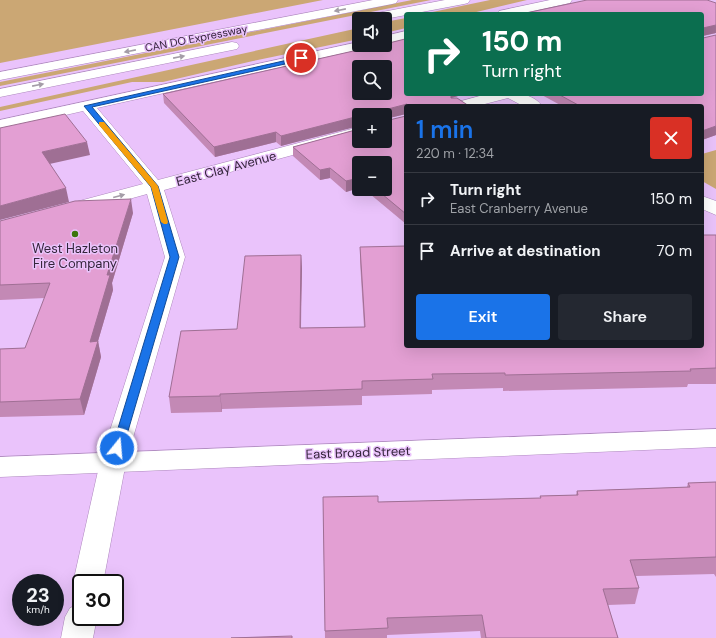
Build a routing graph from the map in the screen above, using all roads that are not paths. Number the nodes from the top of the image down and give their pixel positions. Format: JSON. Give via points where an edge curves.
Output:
{"nodes":[{"id":1,"x":392,"y":0,"type":"edge"},
{"id":2,"x":464,"y":0,"type":"edge"},
{"id":3,"x":566,"y":0,"type":"edge"},
{"id":4,"x":512,"y":12,"type":"edge"},
{"id":5,"x":392,"y":14,"type":"edge"},
{"id":6,"x":404,"y":36,"type":"edge"},
{"id":7,"x":392,"y":39,"type":"edge"},
{"id":8,"x":242,"y":44,"type":"dead end"},
{"id":9,"x":352,"y":47,"type":"edge"},
{"id":10,"x":0,"y":76,"type":"edge"},
{"id":11,"x":0,"y":93,"type":"edge"},
{"id":12,"x":496,"y":96,"type":"edge"},
{"id":13,"x":516,"y":96,"type":"edge"},
{"id":14,"x":466,"y":104,"type":"edge"},
{"id":15,"x":530,"y":104,"type":"edge"},
{"id":16,"x":87,"y":106,"type":"junction"},
{"id":17,"x":0,"y":125,"type":"edge"},
{"id":18,"x":352,"y":134,"type":"edge"},
{"id":19,"x":154,"y":186,"type":"junction"},
{"id":20,"x":704,"y":201,"type":"edge"},
{"id":21,"x":716,"y":209,"type":"edge"},
{"id":22,"x":62,"y":211,"type":"edge"},
{"id":23,"x":716,"y":438,"type":"edge"},
{"id":24,"x":113,"y":462,"type":"junction"},
{"id":25,"x":0,"y":467,"type":"edge"},
{"id":26,"x":90,"y":574,"type":"edge"},
{"id":27,"x":79,"y":626,"type":"edge"},
{"id":28,"x":77,"y":638,"type":"edge"}],
"edges":[{"from":1,"to":10,"type":"main road","name":"CAN DO Expressway","one_way":true},
{"from":2,"to":5,"type":"main road"},
{"from":3,"to":4,"type":"main road"},
{"from":6,"to":7,"type":"main road"},
{"from":11,"to":8,"type":"main road","name":"CAN DO Expressway","one_way":true},
{"from":9,"to":16,"type":"main road"},
{"from":12,"to":14,"type":"main road"},
{"from":13,"to":15,"type":"main road"},
{"from":16,"to":17,"type":"main road"},
{"from":16,"to":19,"type":"main road"},
{"from":18,"to":19,"type":"main road","name":"East Clay Avenue"},
{"from":22,"to":19,"type":"main road","name":"East Clay Avenue","one_way":true},
{"from":19,"to":24,"type":"main road","via":[[175,257]]},
{"from":20,"to":21,"type":"main road"},
{"from":23,"to":24,"type":"main road","name":"East Broad Street"},
{"from":24,"to":25,"type":"main road","name":"East Broad Street"},
{"from":24,"to":26,"type":"main road"},
{"from":27,"to":28,"type":"main road"}]}
